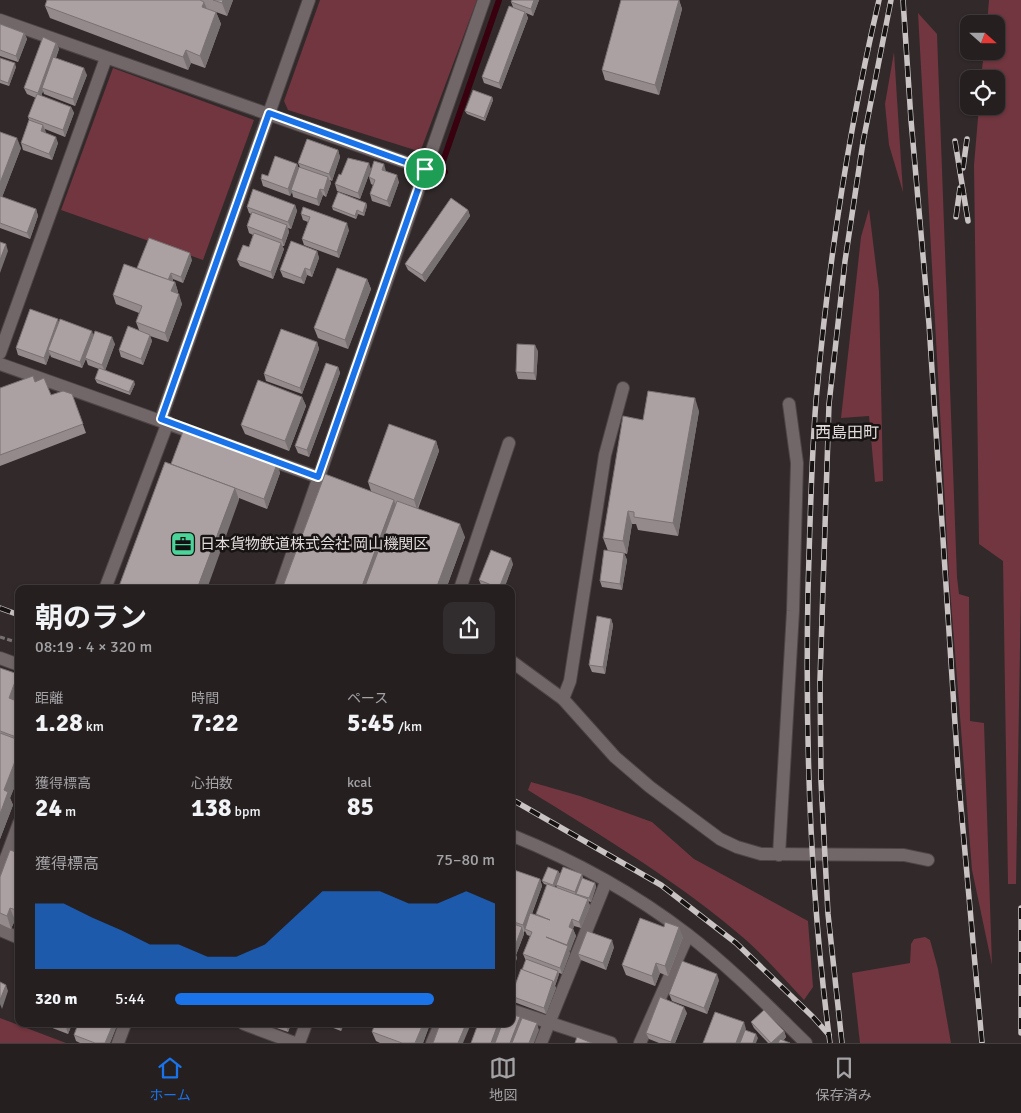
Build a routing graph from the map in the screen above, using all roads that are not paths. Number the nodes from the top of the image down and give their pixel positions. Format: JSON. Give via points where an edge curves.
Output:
{"nodes":[{"id":1,"x":309,"y":0,"type":"edge"},
{"id":2,"x":484,"y":0,"type":"edge"},
{"id":3,"x":0,"y":20,"type":"edge"},
{"id":4,"x":106,"y":58,"type":"junction"},
{"id":5,"x":269,"y":113,"type":"junction"},
{"id":6,"x":425,"y":169,"type":"junction"},
{"id":7,"x":0,"y":353,"type":"edge"},
{"id":8,"x":0,"y":364,"type":"edge"},
{"id":9,"x":623,"y":388,"type":"dead end"},
{"id":10,"x":789,"y":404,"type":"dead end"},
{"id":11,"x":164,"y":421,"type":"junction"},
{"id":12,"x":509,"y":443,"type":"dead end"},
{"id":13,"x":318,"y":477,"type":"junction"},
{"id":14,"x":106,"y":585,"type":"edge"},
{"id":15,"x":281,"y":585,"type":"edge"},
{"id":16,"x":461,"y":585,"type":"edge"},
{"id":17,"x":0,"y":658,"type":"edge"},
{"id":18,"x":15,"y":664,"type":"edge"},
{"id":19,"x":515,"y":664,"type":"edge"},
{"id":20,"x":563,"y":699,"type":"junction"},
{"id":21,"x":15,"y":835,"type":"edge"},
{"id":22,"x":515,"y":838,"type":"edge"},
{"id":23,"x":779,"y":855,"type":"junction"},
{"id":24,"x":928,"y":860,"type":"dead end"},
{"id":25,"x":0,"y":874,"type":"edge"},
{"id":26,"x":606,"y":882,"type":"junction"},
{"id":27,"x":0,"y":930,"type":"edge"},
{"id":28,"x":688,"y":935,"type":"junction"},
{"id":29,"x":15,"y":936,"type":"edge"},
{"id":30,"x":515,"y":1011,"type":"edge"},
{"id":31,"x":550,"y":1022,"type":"junction"},
{"id":32,"x":124,"y":1027,"type":"edge"},
{"id":33,"x":252,"y":1027,"type":"edge"},
{"id":34,"x":305,"y":1027,"type":"edge"},
{"id":35,"x":439,"y":1027,"type":"edge"},
{"id":36,"x":118,"y":1043,"type":"edge"},
{"id":37,"x":295,"y":1043,"type":"edge"},
{"id":38,"x":299,"y":1043,"type":"edge"},
{"id":39,"x":432,"y":1043,"type":"edge"},
{"id":40,"x":541,"y":1043,"type":"edge"},
{"id":41,"x":611,"y":1043,"type":"edge"},
{"id":42,"x":640,"y":1043,"type":"edge"},
{"id":43,"x":806,"y":1043,"type":"edge"}],
"edges":[{"from":1,"to":5,"type":"street"},
{"from":2,"to":6,"type":"street"},
{"from":3,"to":4,"type":"street"},
{"from":4,"to":5,"type":"street"},
{"from":4,"to":7,"type":"street"},
{"from":5,"to":6,"type":"street"},
{"from":5,"to":11,"type":"street"},
{"from":6,"to":13,"type":"street"},
{"from":8,"to":11,"type":"street"},
{"from":9,"to":20,"type":"street","via":[[606,456],[570,681]]},
{"from":10,"to":23,"type":"street","via":[[797,463],[793,611]]},
{"from":11,"to":13,"type":"street"},
{"from":11,"to":14,"type":"street"},
{"from":12,"to":16,"type":"street"},
{"from":13,"to":15,"type":"street"},
{"from":17,"to":18,"type":"street"},
{"from":19,"to":20,"type":"street"},
{"from":20,"to":23,"type":"street","via":[[615,757],[701,827],[737,847]]},
{"from":21,"to":25,"type":"street"},
{"from":22,"to":26,"type":"street","via":[[560,856]]},
{"from":23,"to":24,"type":"street","via":[[904,855]]},
{"from":26,"to":28,"type":"street"},
{"from":26,"to":31,"type":"street"},
{"from":27,"to":29,"type":"street"},
{"from":28,"to":42,"type":"street"},
{"from":28,"to":43,"type":"street"},
{"from":30,"to":31,"type":"street"},
{"from":31,"to":40,"type":"street"},
{"from":31,"to":41,"type":"street"},
{"from":32,"to":36,"type":"street"},
{"from":33,"to":37,"type":"street"},
{"from":34,"to":38,"type":"street"},
{"from":35,"to":39,"type":"street"}]}
